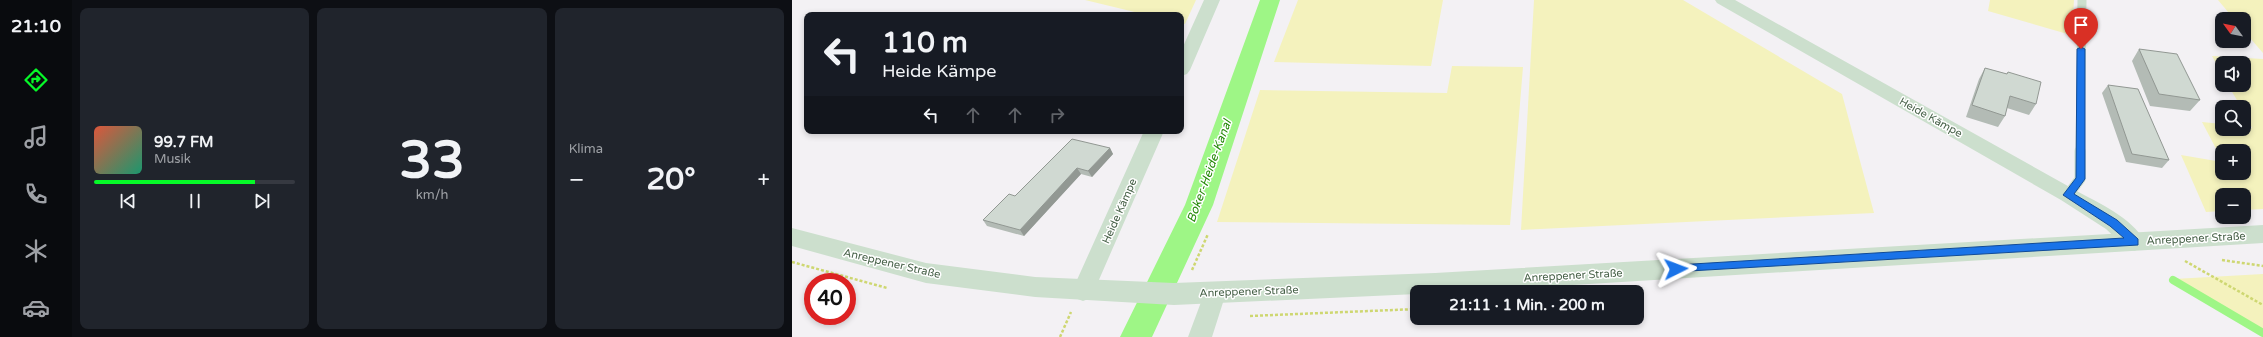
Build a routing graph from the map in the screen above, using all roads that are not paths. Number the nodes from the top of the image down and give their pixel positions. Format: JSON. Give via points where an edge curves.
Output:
{"nodes":[{"id":1,"x":1212,"y":0,"type":"edge"},
{"id":2,"x":1723,"y":0,"type":"edge"},
{"id":3,"x":2082,"y":0,"type":"edge"},
{"id":4,"x":1184,"y":63,"type":"edge"},
{"id":5,"x":1153,"y":134,"type":"edge"},
{"id":6,"x":2068,"y":195,"type":"junction"},
{"id":7,"x":2263,"y":234,"type":"edge"},
{"id":8,"x":792,"y":237,"type":"edge"},
{"id":9,"x":2134,"y":242,"type":"junction"},
{"id":10,"x":1083,"y":291,"type":"junction"},
{"id":11,"x":1215,"y":293,"type":"junction"},
{"id":12,"x":1200,"y":337,"type":"edge"}],
"edges":[{"from":1,"to":4,"type":"street"},
{"from":2,"to":6,"type":"street","name":"Heide Kämpe"},
{"from":3,"to":6,"type":"lane","via":[[2080,179]]},
{"from":5,"to":10,"type":"street","name":"Heide Kämpe"},
{"from":6,"to":9,"type":"street","name":"Heide Kämpe","via":[[2114,223]]},
{"from":7,"to":9,"type":"street","name":"Anreppener Straße"},
{"from":8,"to":10,"type":"street","name":"Anreppener Straße","via":[[926,273]]},
{"from":9,"to":11,"type":"street","name":"Anreppener Straße"},
{"from":10,"to":11,"type":"street","name":"Anreppener Straße"},
{"from":11,"to":12,"type":"street"}]}
